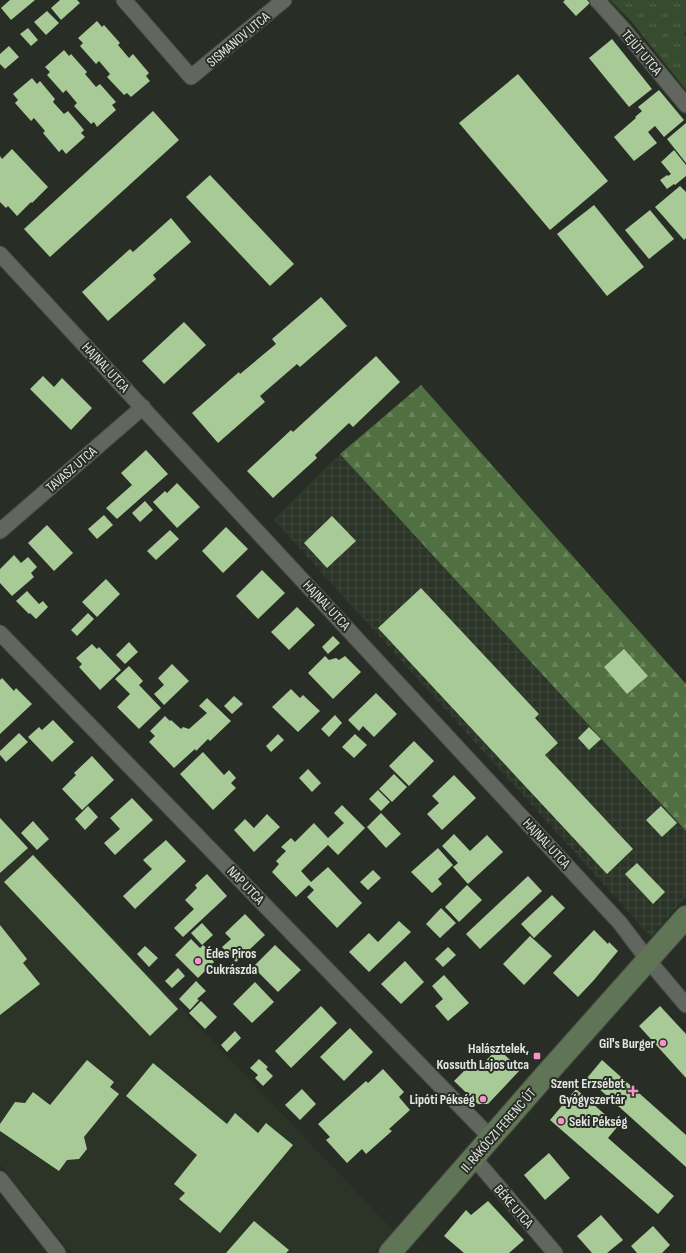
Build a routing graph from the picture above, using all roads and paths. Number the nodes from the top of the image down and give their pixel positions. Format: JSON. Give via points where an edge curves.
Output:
{"nodes":[{"id":1,"x":124,"y":0,"type":"edge"},
{"id":2,"x":284,"y":0,"type":"edge"},
{"id":3,"x":597,"y":0,"type":"edge"},
{"id":4,"x":686,"y":105,"type":"edge"},
{"id":5,"x":0,"y":254,"type":"edge"},
{"id":6,"x":143,"y":407,"type":"junction"},
{"id":7,"x":0,"y":531,"type":"edge"},
{"id":8,"x":0,"y":632,"type":"edge"},
{"id":9,"x":686,"y":917,"type":"edge"},
{"id":10,"x":648,"y":960,"type":"junction"},
{"id":11,"x":686,"y":1005,"type":"edge"},
{"id":12,"x":491,"y":1138,"type":"junction"},
{"id":13,"x":474,"y":1158,"type":"junction"},
{"id":14,"x":0,"y":1179,"type":"edge"},
{"id":15,"x":58,"y":1253,"type":"edge"},
{"id":16,"x":390,"y":1253,"type":"edge"},
{"id":17,"x":556,"y":1253,"type":"edge"}],
"edges":[{"from":1,"to":2,"type":"street","name":"SISMANOV UTCA","via":[[191,77]]},
{"from":3,"to":4,"type":"street","name":"TEJÚT UTCA"},
{"from":5,"to":6,"type":"street","name":"HAJNAL UTCA"},
{"from":6,"to":7,"type":"street","name":"TAVASZ UTCA"},
{"from":6,"to":10,"type":"street","name":"HAJNAL UTCA","via":[[620,923]]},
{"from":8,"to":12,"type":"street","name":"NAP UTCA"},
{"from":9,"to":10,"type":"main road","name":"II. RÁKÓCZI FERENC ÚT"},
{"from":10,"to":11,"type":"street","name":"HAJNAL UTCA"},
{"from":10,"to":12,"type":"main road","name":"II. RÁKÓCZI FERENC ÚT"},
{"from":12,"to":13,"type":"main road","name":"II. RÁKÓCZI FERENC ÚT"},
{"from":13,"to":16,"type":"main road","name":"II. RÁKÓCZI FERENC ÚT"},
{"from":13,"to":17,"type":"street","name":"BÉKE UTCA"},
{"from":14,"to":15,"type":"street"}]}
